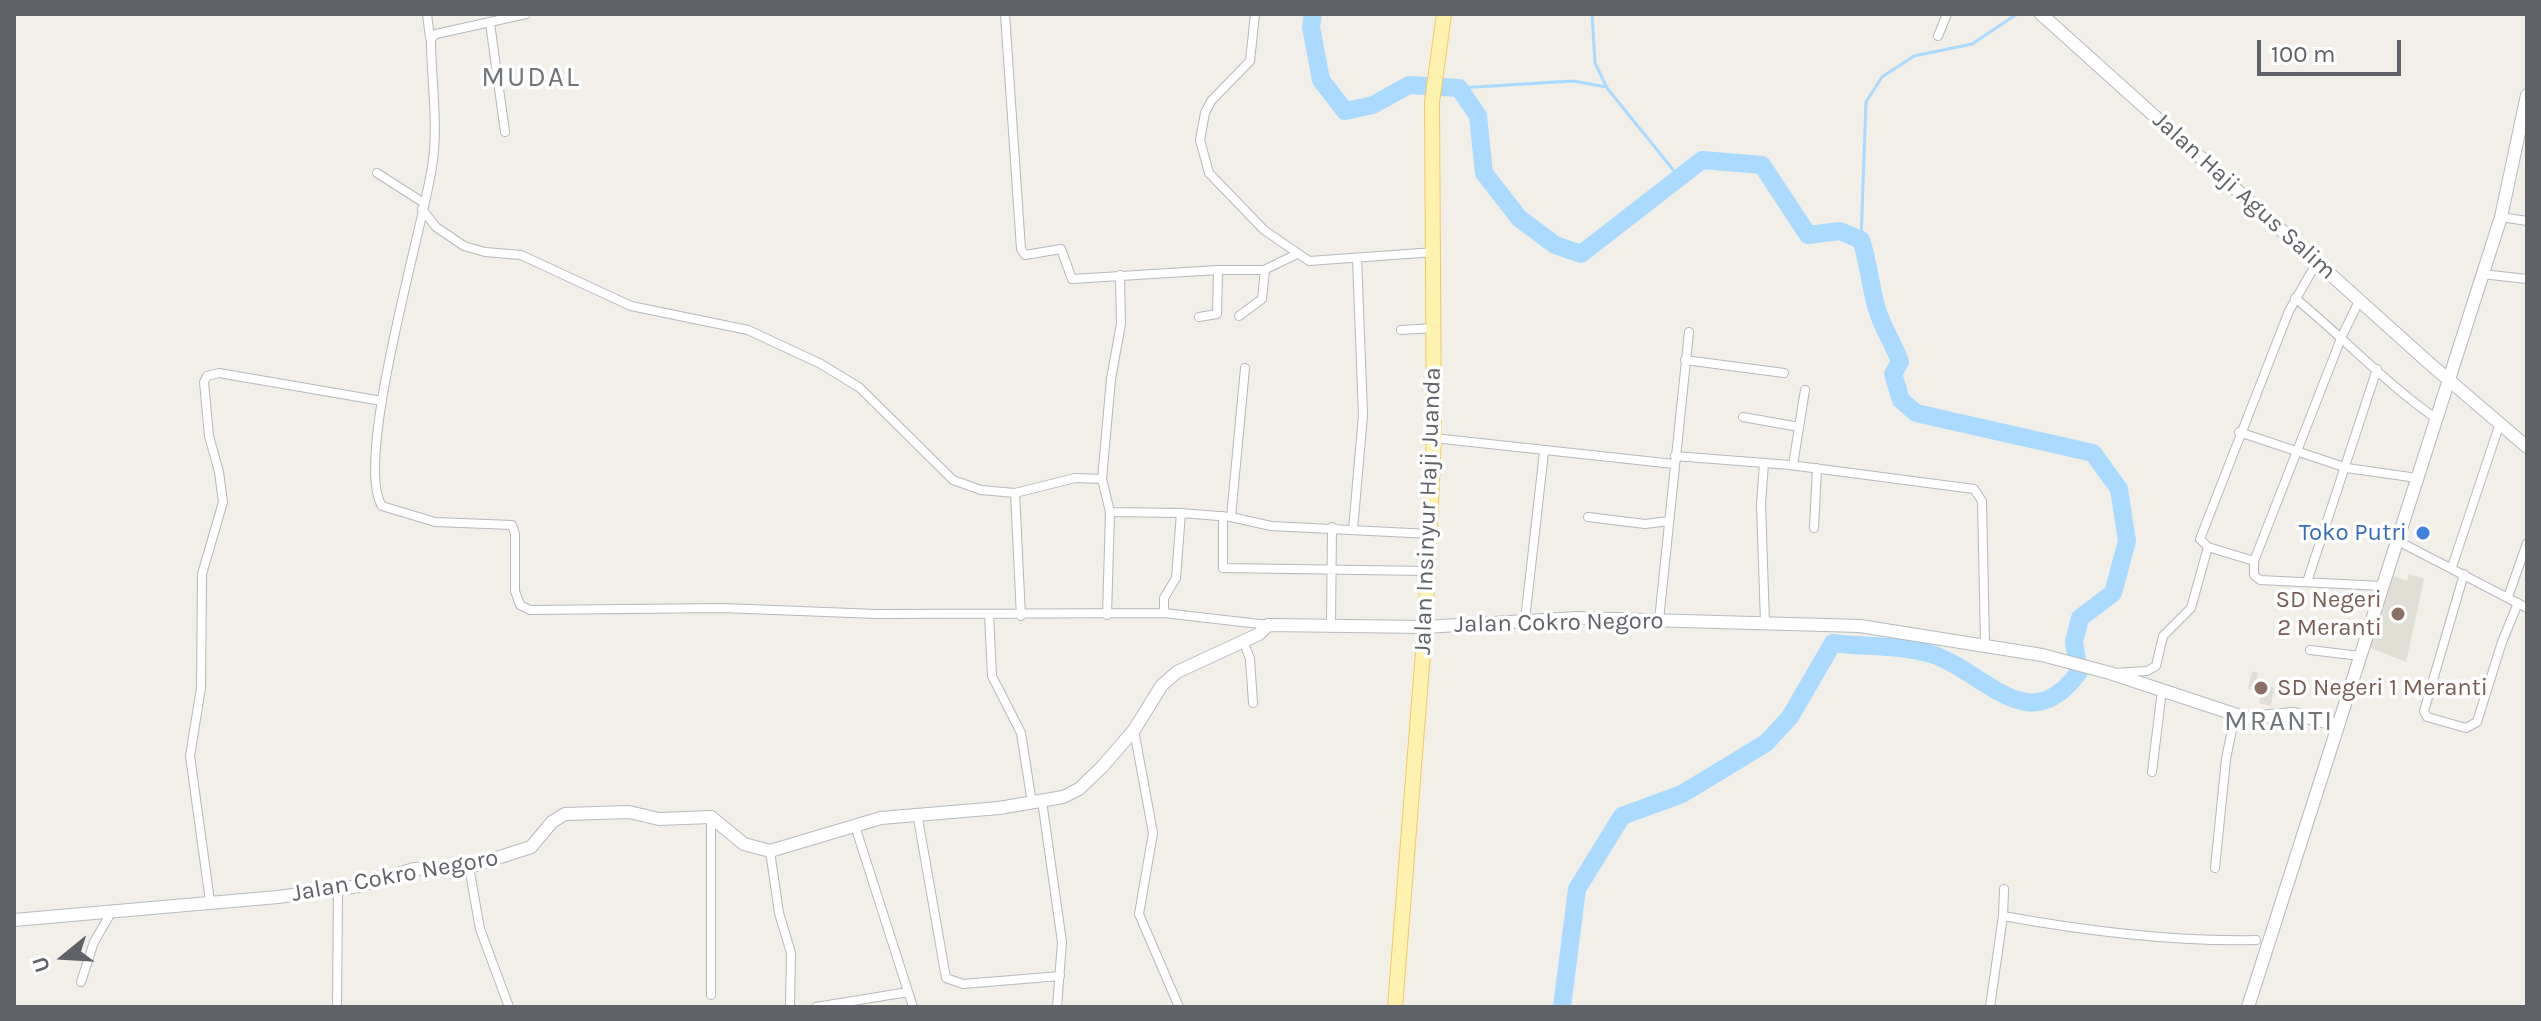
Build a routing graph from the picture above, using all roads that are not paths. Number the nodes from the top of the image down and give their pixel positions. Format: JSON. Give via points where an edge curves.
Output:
{"nodes":[{"id":1,"x":427,"y":14,"type":"edge"},
{"id":2,"x":526,"y":14,"type":"edge"},
{"id":3,"x":1005,"y":14,"type":"edge"},
{"id":4,"x":1255,"y":14,"type":"edge"},
{"id":5,"x":1444,"y":14,"type":"edge"},
{"id":6,"x":1947,"y":14,"type":"edge"},
{"id":7,"x":2041,"y":14,"type":"edge"},
{"id":8,"x":490,"y":23,"type":"junction"},
{"id":9,"x":1938,"y":36,"type":"dead end"},
{"id":10,"x":431,"y":39,"type":"junction"},
{"id":11,"x":2527,"y":95,"type":"edge"},
{"id":12,"x":505,"y":132,"type":"dead end"},
{"id":13,"x":377,"y":173,"type":"dead end"},
{"id":14,"x":2512,"y":176,"type":"junction"},
{"id":15,"x":2527,"y":179,"type":"edge"},
{"id":16,"x":423,"y":206,"type":"junction"},
{"id":17,"x":2501,"y":217,"type":"junction"},
{"id":18,"x":2527,"y":221,"type":"edge"},
{"id":19,"x":1435,"y":252,"type":"junction"},
{"id":20,"x":1297,"y":254,"type":"junction"},
{"id":21,"x":1357,"y":258,"type":"junction"},
{"id":22,"x":2317,"y":262,"type":"junction"},
{"id":23,"x":1218,"y":270,"type":"junction"},
{"id":24,"x":1265,"y":270,"type":"junction"},
{"id":25,"x":2482,"y":274,"type":"junction"},
{"id":26,"x":1120,"y":275,"type":"junction"},
{"id":27,"x":2527,"y":279,"type":"edge"},
{"id":28,"x":2295,"y":298,"type":"junction"},
{"id":29,"x":2360,"y":299,"type":"junction"},
{"id":30,"x":1239,"y":316,"type":"dead end"},
{"id":31,"x":1199,"y":317,"type":"dead end"},
{"id":32,"x":1435,"y":328,"type":"junction"},
{"id":33,"x":1401,"y":330,"type":"dead end"},
{"id":34,"x":1689,"y":332,"type":"dead end"},
{"id":35,"x":2342,"y":336,"type":"junction"},
{"id":36,"x":1685,"y":360,"type":"junction"},
{"id":37,"x":1245,"y":368,"type":"dead end"},
{"id":38,"x":2377,"y":369,"type":"junction"},
{"id":39,"x":1784,"y":373,"type":"dead end"},
{"id":40,"x":2448,"y":379,"type":"junction"},
{"id":41,"x":1805,"y":390,"type":"dead end"},
{"id":42,"x":382,"y":401,"type":"junction"},
{"id":43,"x":1743,"y":417,"type":"dead end"},
{"id":44,"x":2437,"y":419,"type":"junction"},
{"id":45,"x":2500,"y":423,"type":"junction"},
{"id":46,"x":1799,"y":427,"type":"junction"},
{"id":47,"x":2239,"y":432,"type":"junction"},
{"id":48,"x":1434,"y":438,"type":"junction"},
{"id":49,"x":2527,"y":447,"type":"edge"},
{"id":50,"x":2296,"y":450,"type":"junction"},
{"id":51,"x":1544,"y":452,"type":"junction"},
{"id":52,"x":1674,"y":460,"type":"junction"},
{"id":53,"x":1764,"y":463,"type":"junction"},
{"id":54,"x":1793,"y":465,"type":"junction"},
{"id":55,"x":1817,"y":468,"type":"junction"},
{"id":56,"x":2347,"y":468,"type":"junction"},
{"id":57,"x":2417,"y":478,"type":"junction"},
{"id":58,"x":1102,"y":479,"type":"junction"},
{"id":59,"x":1015,"y":493,"type":"junction"},
{"id":60,"x":1110,"y":512,"type":"junction"},
{"id":61,"x":1181,"y":513,"type":"junction"},
{"id":62,"x":1227,"y":517,"type":"junction"},
{"id":63,"x":1588,"y":517,"type":"dead end"},
{"id":64,"x":1669,"y":521,"type":"junction"},
{"id":65,"x":1332,"y":527,"type":"junction"},
{"id":66,"x":1814,"y":528,"type":"dead end"},
{"id":67,"x":1353,"y":530,"type":"junction"},
{"id":68,"x":1430,"y":534,"type":"junction"},
{"id":69,"x":2396,"y":540,"type":"junction"},
{"id":70,"x":2527,"y":543,"type":"edge"},
{"id":71,"x":2208,"y":547,"type":"junction"},
{"id":72,"x":2254,"y":561,"type":"junction"},
{"id":73,"x":2452,"y":567,"type":"junction"},
{"id":74,"x":1333,"y":569,"type":"junction"},
{"id":75,"x":1428,"y":571,"type":"junction"},
{"id":76,"x":2464,"y":574,"type":"junction"},
{"id":77,"x":2307,"y":582,"type":"junction"},
{"id":78,"x":2382,"y":586,"type":"junction"},
{"id":79,"x":2508,"y":597,"type":"junction"},
{"id":80,"x":2523,"y":606,"type":"edge"},
{"id":81,"x":1164,"y":613,"type":"junction"},
{"id":82,"x":989,"y":614,"type":"junction"},
{"id":83,"x":1107,"y":615,"type":"junction"},
{"id":84,"x":1021,"y":616,"type":"junction"},
{"id":85,"x":1525,"y":620,"type":"junction"},
{"id":86,"x":1659,"y":620,"type":"junction"},
{"id":87,"x":1765,"y":623,"type":"junction"},
{"id":88,"x":1331,"y":624,"type":"junction"},
{"id":89,"x":1268,"y":625,"type":"junction"},
{"id":90,"x":1425,"y":627,"type":"junction"},
{"id":91,"x":1243,"y":640,"type":"junction"},
{"id":92,"x":1985,"y":643,"type":"junction"},
{"id":93,"x":2310,"y":650,"type":"dead end"},
{"id":94,"x":2360,"y":656,"type":"junction"},
{"id":95,"x":2110,"y":673,"type":"junction"},
{"id":96,"x":2162,"y":690,"type":"junction"},
{"id":97,"x":1253,"y":703,"type":"dead end"},
{"id":98,"x":2235,"y":715,"type":"junction"},
{"id":99,"x":2338,"y":725,"type":"junction"},
{"id":100,"x":1134,"y":730,"type":"junction"},
{"id":101,"x":2152,"y":772,"type":"dead end"},
{"id":102,"x":1037,"y":802,"type":"junction"},
{"id":103,"x":917,"y":813,"type":"junction"},
{"id":104,"x":711,"y":817,"type":"junction"},
{"id":105,"x":855,"y":826,"type":"junction"},
{"id":106,"x":770,"y":851,"type":"junction"},
{"id":107,"x":469,"y":867,"type":"junction"},
{"id":108,"x":2215,"y":868,"type":"dead end"},
{"id":109,"x":338,"y":889,"type":"junction"},
{"id":110,"x":2004,"y":889,"type":"dead end"},
{"id":111,"x":210,"y":901,"type":"junction"},
{"id":112,"x":112,"y":911,"type":"junction"},
{"id":113,"x":2003,"y":916,"type":"junction"},
{"id":114,"x":14,"y":920,"type":"edge"},
{"id":115,"x":2256,"y":940,"type":"dead end"},
{"id":116,"x":1060,"y":976,"type":"junction"},
{"id":117,"x":81,"y":982,"type":"dead end"},
{"id":118,"x":908,"y":992,"type":"junction"},
{"id":119,"x":711,"y":995,"type":"dead end"},
{"id":120,"x":337,"y":1007,"type":"edge"},
{"id":121,"x":509,"y":1007,"type":"edge"},
{"id":122,"x":790,"y":1007,"type":"edge"},
{"id":123,"x":816,"y":1007,"type":"edge"},
{"id":124,"x":913,"y":1007,"type":"edge"},
{"id":125,"x":1057,"y":1007,"type":"edge"},
{"id":126,"x":1179,"y":1007,"type":"edge"},
{"id":127,"x":1395,"y":1007,"type":"edge"},
{"id":128,"x":1990,"y":1007,"type":"edge"},
{"id":129,"x":2248,"y":1007,"type":"edge"}],
"edges":[{"from":1,"to":10,"type":"street"},
{"from":2,"to":8,"type":"street"},
{"from":3,"to":26,"type":"street","via":[[1023,252],[1029,256],[1061,249],[1072,279]]},
{"from":4,"to":20,"type":"street","via":[[1250,61],[1211,101],[1201,127],[1201,150],[1217,183]]},
{"from":5,"to":19,"type":"main road","name":"Jalan Insinyur Haji Juanda","via":[[1432,102]]},
{"from":6,"to":9,"type":"street"},
{"from":7,"to":22,"type":"street","name":"Jalan Haji Agus Salim"},
{"from":8,"to":10,"type":"street"},
{"from":8,"to":12,"type":"street"},
{"from":10,"to":16,"type":"street","via":[[435,141]]},
{"from":11,"to":14,"type":"street"},
{"from":13,"to":16,"type":"street"},
{"from":14,"to":15,"type":"street"},
{"from":14,"to":17,"type":"street"},
{"from":16,"to":42,"type":"street"},
{"from":16,"to":59,"type":"street","via":[[436,227],[464,246],[521,255],[631,306],[730,325],[783,346],[860,388],[953,480],[981,490]]},
{"from":17,"to":18,"type":"street"},
{"from":17,"to":25,"type":"street"},
{"from":19,"to":21,"type":"street"},
{"from":19,"to":32,"type":"main road","name":"Jalan Insinyur Haji Juanda"},
{"from":20,"to":21,"type":"street","via":[[1317,262]]},
{"from":20,"to":24,"type":"street"},
{"from":21,"to":67,"type":"street","via":[[1363,415]]},
{"from":22,"to":28,"type":"street"},
{"from":22,"to":29,"type":"street","name":"Jalan Haji Agus Salim"},
{"from":23,"to":24,"type":"street"},
{"from":23,"to":26,"type":"street"},
{"from":23,"to":31,"type":"street","via":[[1217,314]]},
{"from":24,"to":30,"type":"street","via":[[1262,299]]},
{"from":25,"to":27,"type":"street"},
{"from":25,"to":40,"type":"street"},
{"from":26,"to":58,"type":"street","via":[[1121,324]]},
{"from":28,"to":35,"type":"street"},
{"from":28,"to":47,"type":"street"},
{"from":29,"to":35,"type":"street"},
{"from":29,"to":40,"type":"street","name":"Jalan Haji Agus Salim"},
{"from":32,"to":33,"type":"street"},
{"from":32,"to":48,"type":"main road","name":"Jalan Insinyur Haji Juanda"},
{"from":34,"to":36,"type":"street"},
{"from":35,"to":38,"type":"street"},
{"from":35,"to":50,"type":"street"},
{"from":36,"to":39,"type":"street"},
{"from":36,"to":52,"type":"street"},
{"from":37,"to":62,"type":"street"},
{"from":38,"to":44,"type":"street"},
{"from":38,"to":56,"type":"street"},
{"from":40,"to":44,"type":"street"},
{"from":40,"to":45,"type":"street","name":"Jalan Haji Agus Salim"},
{"from":41,"to":46,"type":"street"},
{"from":42,"to":82,"type":"street","via":[[374,485],[382,506],[435,522],[512,525],[515,591],[525,609]]},
{"from":42,"to":111,"type":"street","via":[[219,373],[204,382],[223,502],[202,574],[201,688],[190,756]]},
{"from":43,"to":46,"type":"street"},
{"from":44,"to":57,"type":"street"},
{"from":45,"to":49,"type":"street","name":"Jalan Haji Agus Salim"},
{"from":45,"to":73,"type":"street"},
{"from":46,"to":54,"type":"street"},
{"from":47,"to":50,"type":"street"},
{"from":47,"to":71,"type":"street","via":[[2201,531],[2201,543]]},
{"from":48,"to":51,"type":"street"},
{"from":48,"to":68,"type":"main road","name":"Jalan Insinyur Haji Juanda"},
{"from":50,"to":56,"type":"street"},
{"from":50,"to":72,"type":"street"},
{"from":51,"to":52,"type":"street"},
{"from":51,"to":85,"type":"street"},
{"from":52,"to":53,"type":"street"},
{"from":52,"to":64,"type":"street"},
{"from":53,"to":54,"type":"street"},
{"from":53,"to":87,"type":"street"},
{"from":54,"to":55,"type":"street"},
{"from":55,"to":66,"type":"street"},
{"from":55,"to":92,"type":"street","via":[[1978,492]]},
{"from":56,"to":57,"type":"street"},
{"from":56,"to":77,"type":"street"},
{"from":57,"to":69,"type":"street"},
{"from":58,"to":59,"type":"street","via":[[1075,478]]},
{"from":58,"to":60,"type":"street"},
{"from":59,"to":84,"type":"street"},
{"from":60,"to":61,"type":"street"},
{"from":60,"to":83,"type":"street"},
{"from":61,"to":62,"type":"street"},
{"from":61,"to":81,"type":"street","via":[[1176,578],[1164,598]]},
{"from":62,"to":65,"type":"street","via":[[1271,526]]},
{"from":62,"to":74,"type":"street","via":[[1223,568]]},
{"from":63,"to":64,"type":"street","via":[[1645,524]]},
{"from":64,"to":86,"type":"street"},
{"from":65,"to":67,"type":"street"},
{"from":65,"to":74,"type":"street"},
{"from":67,"to":68,"type":"street"},
{"from":68,"to":75,"type":"main road","name":"Jalan Insinyur Haji Juanda"},
{"from":69,"to":73,"type":"street"},
{"from":69,"to":78,"type":"street"},
{"from":70,"to":79,"type":"street"},
{"from":71,"to":72,"type":"street"},
{"from":71,"to":95,"type":"street","via":[[2191,608],[2163,636],[2156,666]]},
{"from":72,"to":77,"type":"street","via":[[2256,578]]},
{"from":73,"to":76,"type":"street"},
{"from":74,"to":75,"type":"street"},
{"from":74,"to":88,"type":"street"},
{"from":75,"to":90,"type":"main road","name":"Jalan Insinyur Haji Juanda"},
{"from":76,"to":79,"type":"street"},
{"from":76,"to":80,"type":"street","via":[[2424,711],[2427,717],[2466,728],[2477,722],[2502,642]]},
{"from":77,"to":78,"type":"street"},
{"from":78,"to":94,"type":"street"},
{"from":79,"to":80,"type":"street"},
{"from":81,"to":83,"type":"street"},
{"from":81,"to":89,"type":"street"},
{"from":82,"to":84,"type":"street"},
{"from":82,"to":102,"type":"street","via":[[992,676],[1021,733]]},
{"from":83,"to":84,"type":"street"},
{"from":85,"to":86,"type":"street","name":"Jalan Cokro Negoro"},
{"from":85,"to":90,"type":"street","name":"Jalan Cokro Negoro"},
{"from":86,"to":87,"type":"street","name":"Jalan Cokro Negoro"},
{"from":87,"to":92,"type":"street","name":"Jalan Cokro Negoro","via":[[1860,626]]},
{"from":88,"to":89,"type":"street","name":"Jalan Cokro Negoro"},
{"from":88,"to":90,"type":"street","name":"Jalan Cokro Negoro"},
{"from":89,"to":91,"type":"street"},
{"from":90,"to":127,"type":"main road","name":"Jalan Insinyur Haji Juanda"},
{"from":91,"to":97,"type":"street"},
{"from":91,"to":100,"type":"street","via":[[1177,672],[1162,685]]},
{"from":92,"to":95,"type":"street","name":"Jalan Cokro Negoro"},
{"from":93,"to":94,"type":"street"},
{"from":94,"to":99,"type":"street"},
{"from":95,"to":96,"type":"street","name":"Jalan Cokro Negoro"},
{"from":96,"to":98,"type":"street","name":"Jalan Cokro Negoro"},
{"from":96,"to":101,"type":"street"},
{"from":98,"to":99,"type":"street","name":"Jalan Cokro Negoro","via":[[2305,715]]},
{"from":98,"to":108,"type":"street"},
{"from":99,"to":129,"type":"street"},
{"from":100,"to":102,"type":"street","via":[[1079,789]]},
{"from":100,"to":126,"type":"street","via":[[1153,833],[1139,914]]},
{"from":102,"to":103,"type":"street"},
{"from":102,"to":116,"type":"street","via":[[1061,931]]},
{"from":103,"to":105,"type":"street"},
{"from":103,"to":116,"type":"street","via":[[946,978],[963,984]]},
{"from":104,"to":106,"type":"street","via":[[744,844]]},
{"from":104,"to":107,"type":"street","name":"Jalan Cokro Negoro","via":[[565,814],[531,847]]},
{"from":104,"to":119,"type":"street"},
{"from":105,"to":106,"type":"street"},
{"from":105,"to":118,"type":"street"},
{"from":106,"to":122,"type":"street","via":[[791,953]]},
{"from":107,"to":109,"type":"street","name":"Jalan Cokro Negoro","via":[[414,869]]},
{"from":107,"to":121,"type":"street","via":[[480,929]]},
{"from":109,"to":111,"type":"street","name":"Jalan Cokro Negoro"},
{"from":109,"to":120,"type":"street"},
{"from":110,"to":113,"type":"street"},
{"from":111,"to":112,"type":"street","name":"Jalan Cokro Negoro"},
{"from":112,"to":114,"type":"street","name":"Jalan Cokro Negoro"},
{"from":112,"to":117,"type":"street","via":[[94,942]]},
{"from":113,"to":115,"type":"street","via":[[2209,941]]},
{"from":113,"to":128,"type":"street"},
{"from":116,"to":125,"type":"street"},
{"from":118,"to":123,"type":"street"},
{"from":118,"to":124,"type":"street"}]}
